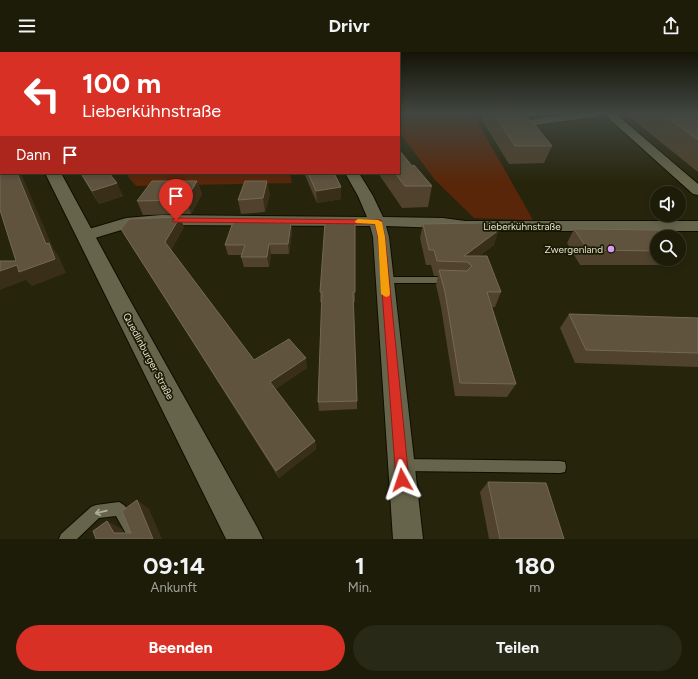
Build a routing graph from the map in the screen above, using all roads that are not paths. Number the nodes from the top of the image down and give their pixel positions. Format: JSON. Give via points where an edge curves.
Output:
{"nodes":[{"id":1,"x":635,"y":137,"type":"edge"},
{"id":2,"x":54,"y":174,"type":"edge"},
{"id":3,"x":353,"y":174,"type":"edge"},
{"id":4,"x":698,"y":191,"type":"edge"},
{"id":5,"x":378,"y":222,"type":"junction"},
{"id":6,"x":698,"y":226,"type":"edge"},
{"id":7,"x":85,"y":236,"type":"junction"},
{"id":8,"x":385,"y":280,"type":"junction"},
{"id":9,"x":454,"y":280,"type":"edge"},
{"id":10,"x":401,"y":465,"type":"junction"},
{"id":11,"x":560,"y":467,"type":"dead end"},
{"id":12,"x":66,"y":539,"type":"edge"},
{"id":13,"x":136,"y":539,"type":"edge"},
{"id":14,"x":246,"y":539,"type":"edge"},
{"id":15,"x":408,"y":539,"type":"edge"}],
"edges":[{"from":1,"to":4,"type":"street"},
{"from":2,"to":7,"type":"main road","name":"Quedlinburger Straße"},
{"from":3,"to":5,"type":"street","via":[[372,206]]},
{"from":5,"to":6,"type":"street","name":"Lieberkühnstraße","via":[[465,226]]},
{"from":5,"to":7,"type":"street","name":"Lieberkühnstraße","via":[[161,220],[126,223]]},
{"from":5,"to":8,"type":"street","via":[[382,237]]},
{"from":7,"to":14,"type":"main road","name":"Quedlinburger Straße"},
{"from":8,"to":9,"type":"lane"},
{"from":8,"to":10,"type":"street"},
{"from":10,"to":11,"type":"lane"},
{"from":10,"to":15,"type":"street"},
{"from":13,"to":12,"type":"lane","one_way":true,"via":[[119,509],[96,512]]}]}
